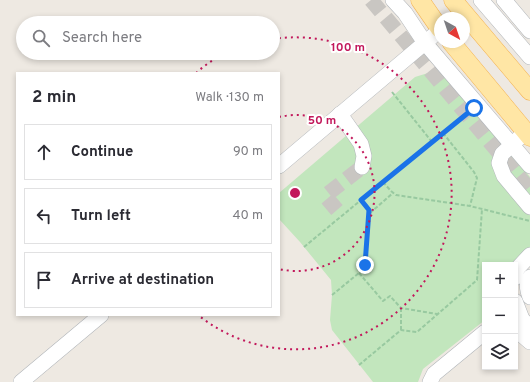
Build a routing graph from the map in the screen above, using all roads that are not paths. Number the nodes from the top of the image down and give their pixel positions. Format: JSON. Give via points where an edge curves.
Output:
{"nodes":[{"id":1,"x":393,"y":0,"type":"edge"},
{"id":2,"x":420,"y":0,"type":"edge"},
{"id":3,"x":453,"y":0,"type":"edge"},
{"id":4,"x":504,"y":0,"type":"edge"},
{"id":5,"x":483,"y":2,"type":"edge"},
{"id":6,"x":434,"y":21,"type":"edge"},
{"id":7,"x":530,"y":31,"type":"edge"},
{"id":8,"x":434,"y":35,"type":"edge"},
{"id":9,"x":425,"y":43,"type":"junction"},
{"id":10,"x":456,"y":48,"type":"edge"},
{"id":11,"x":530,"y":57,"type":"edge"},
{"id":12,"x":530,"y":91,"type":"edge"},
{"id":13,"x":340,"y":114,"type":"junction"},
{"id":14,"x":528,"y":135,"type":"edge"},
{"id":15,"x":512,"y":144,"type":"junction"},
{"id":16,"x":280,"y":165,"type":"edge"},
{"id":17,"x":530,"y":166,"type":"edge"},
{"id":18,"x":362,"y":167,"type":"dead end"},
{"id":19,"x":530,"y":207,"type":"edge"},
{"id":20,"x":530,"y":255,"type":"edge"},
{"id":21,"x":518,"y":269,"type":"edge"},
{"id":22,"x":530,"y":277,"type":"edge"},
{"id":23,"x":530,"y":297,"type":"edge"},
{"id":24,"x":518,"y":309,"type":"edge"},
{"id":25,"x":99,"y":316,"type":"edge"},
{"id":26,"x":530,"y":327,"type":"edge"},
{"id":27,"x":518,"y":332,"type":"edge"},
{"id":28,"x":483,"y":334,"type":"edge"},
{"id":29,"x":530,"y":342,"type":"edge"},
{"id":30,"x":20,"y":382,"type":"edge"},
{"id":31,"x":430,"y":382,"type":"edge"}],
"edges":[{"from":1,"to":9,"type":"street"},
{"from":2,"to":6,"type":"main road"},
{"from":3,"to":12,"type":"main road"},
{"from":4,"to":7,"type":"street"},
{"from":5,"to":11,"type":"street"},
{"from":8,"to":9,"type":"street"},
{"from":9,"to":13,"type":"street"},
{"from":9,"to":15,"type":"street"},
{"from":10,"to":14,"type":"main road"},
{"from":13,"to":16,"type":"street"},
{"from":13,"to":18,"type":"street","via":[[361,144],[364,156]]},
{"from":14,"to":15,"type":"street"},
{"from":15,"to":17,"type":"street"},
{"from":15,"to":19,"type":"street","via":[[502,154],[499,163],[504,176]]},
{"from":20,"to":21,"type":"street"},
{"from":22,"to":23,"type":"street","via":[[527,281]]},
{"from":24,"to":26,"type":"street","via":[[522,319]]},
{"from":25,"to":30,"type":"street"},
{"from":27,"to":29,"type":"street"},
{"from":28,"to":31,"type":"street","via":[[434,374]]}]}
